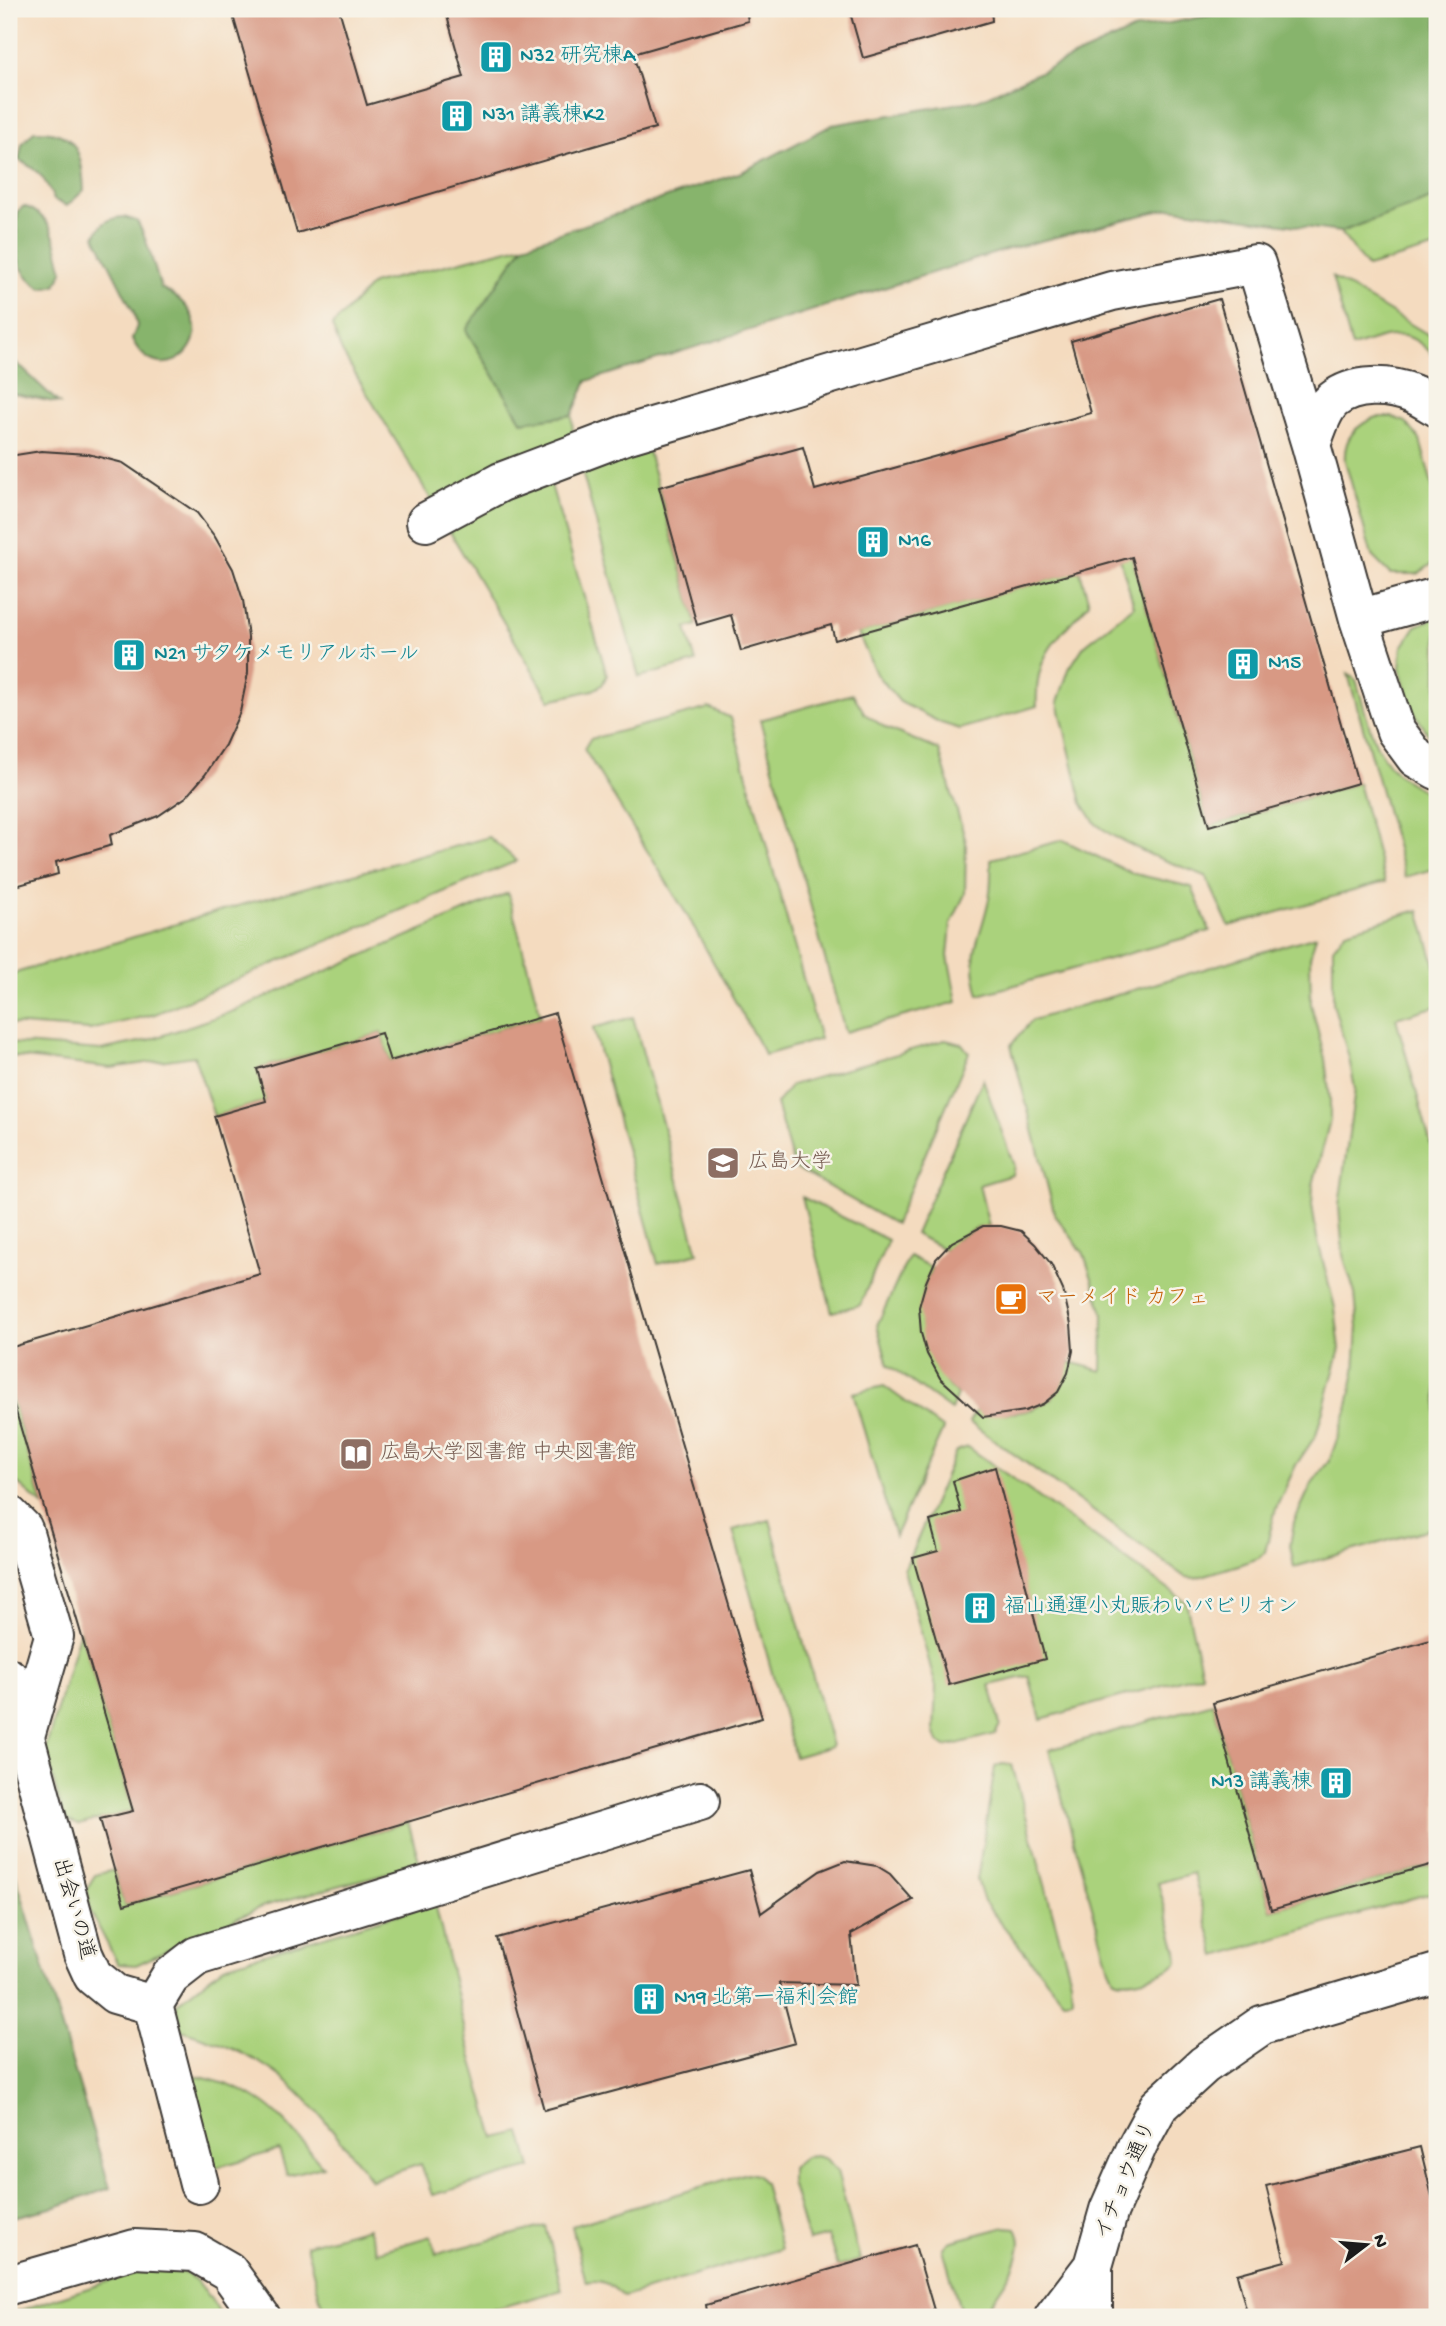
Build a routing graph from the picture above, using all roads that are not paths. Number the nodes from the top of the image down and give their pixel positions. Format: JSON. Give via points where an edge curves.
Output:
{"nodes":[{"id":1,"x":1437,"y":407,"type":"edge"},
{"id":2,"x":1311,"y":445,"type":"junction"},
{"id":3,"x":426,"y":522,"type":"dead end"},
{"id":4,"x":1437,"y":597,"type":"edge"},
{"id":5,"x":1359,"y":620,"type":"junction"},
{"id":6,"x":1437,"y":770,"type":"edge"},
{"id":7,"x":9,"y":1515,"type":"edge"},
{"id":8,"x":9,"y":1678,"type":"edge"},
{"id":9,"x":25,"y":1736,"type":"junction"},
{"id":10,"x":700,"y":1801,"type":"dead end"},
{"id":11,"x":1436,"y":1979,"type":"edge"},
{"id":12,"x":153,"y":2005,"type":"junction"},
{"id":13,"x":199,"y":2184,"type":"dead end"},
{"id":14,"x":1093,"y":2266,"type":"junction"},
{"id":15,"x":9,"y":2285,"type":"edge"},
{"id":16,"x":261,"y":2317,"type":"edge"},
{"id":17,"x":1054,"y":2317,"type":"edge"},
{"id":18,"x":1093,"y":2317,"type":"edge"}],
"edges":[{"from":1,"to":2,"type":"lane","via":[[1391,388],[1350,390],[1332,401]]},
{"from":2,"to":3,"type":"lane","via":[[1256,264],[1112,291],[625,435],[501,482]]},
{"from":2,"to":5,"type":"lane"},
{"from":4,"to":5,"type":"lane"},
{"from":5,"to":6,"type":"lane","via":[[1396,731],[1416,758]]},
{"from":7,"to":9,"type":"lane","via":[[23,1529],[54,1636]]},
{"from":8,"to":9,"type":"lane","name":"出会いの道"},
{"from":9,"to":12,"type":"lane","name":"出会いの道","via":[[83,1954],[93,1976],[115,1994]]},
{"from":10,"to":12,"type":"lane","via":[[197,1956],[170,1977]]},
{"from":11,"to":14,"type":"lane","name":"イチョウ通り","via":[[1262,2025],[1204,2065],[1158,2107],[1109,2210]]},
{"from":12,"to":13,"type":"lane"},
{"from":14,"to":17,"type":"lane"},
{"from":14,"to":18,"type":"lane","name":"イチョウ通り"},
{"from":15,"to":16,"type":"lane","via":[[135,2249],[195,2252],[228,2271]]}]}
